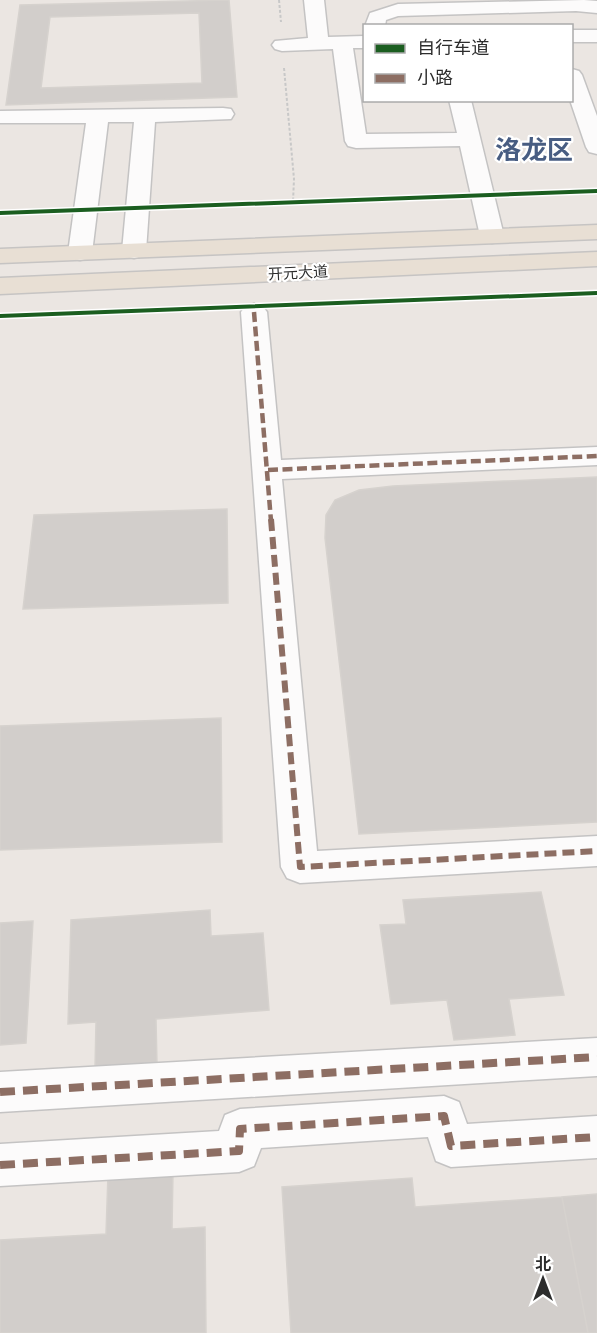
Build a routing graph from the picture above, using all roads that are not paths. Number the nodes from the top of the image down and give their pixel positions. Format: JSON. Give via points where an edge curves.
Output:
{"nodes":[{"id":1,"x":314,"y":0,"type":"edge"},
{"id":2,"x":597,"y":7,"type":"edge"},
{"id":3,"x":375,"y":24,"type":"edge"},
{"id":4,"x":573,"y":36,"type":"edge"},
{"id":5,"x":597,"y":36,"type":"edge"},
{"id":6,"x":363,"y":42,"type":"edge"},
{"id":7,"x":342,"y":43,"type":"junction"},
{"id":8,"x":319,"y":44,"type":"junction"},
{"id":9,"x":282,"y":45,"type":"road end"},
{"id":10,"x":573,"y":78,"type":"edge"},
{"id":11,"x":460,"y":102,"type":"edge"},
{"id":12,"x":223,"y":114,"type":"dead end"},
{"id":13,"x":145,"y":115,"type":"junction"},
{"id":14,"x":98,"y":116,"type":"junction"},
{"id":15,"x":0,"y":117,"type":"edge"},
{"id":16,"x":469,"y":139,"type":"junction"},
{"id":17,"x":596,"y":139,"type":"edge"},
{"id":18,"x":597,"y":232,"type":"edge"},
{"id":19,"x":492,"y":236,"type":"junction"},
{"id":20,"x":134,"y":251,"type":"junction"},
{"id":21,"x":80,"y":253,"type":"junction"},
{"id":22,"x":0,"y":256,"type":"edge"},
{"id":23,"x":597,"y":260,"type":"edge"},
{"id":24,"x":0,"y":286,"type":"edge"},
{"id":25,"x":254,"y":312,"type":"dead end"},
{"id":26,"x":597,"y":456,"type":"edge"},
{"id":27,"x":267,"y":470,"type":"junction"},
{"id":28,"x":597,"y":851,"type":"edge"},
{"id":29,"x":597,"y":1057,"type":"edge"},
{"id":30,"x":0,"y":1092,"type":"edge"},
{"id":31,"x":597,"y":1137,"type":"edge"},
{"id":32,"x":0,"y":1165,"type":"edge"}],
"edges":[{"from":1,"to":8,"type":"street"},
{"from":2,"to":3,"type":"street","via":[[398,10],[377,17]]},
{"from":4,"to":5,"type":"street"},
{"from":6,"to":7,"type":"street"},
{"from":7,"to":8,"type":"street"},
{"from":7,"to":16,"type":"street","via":[[356,141]]},
{"from":8,"to":9,"type":"street"},
{"from":10,"to":17,"type":"street"},
{"from":11,"to":16,"type":"street"},
{"from":12,"to":13,"type":"street"},
{"from":13,"to":14,"type":"street"},
{"from":13,"to":20,"type":"street"},
{"from":14,"to":15,"type":"street"},
{"from":14,"to":21,"type":"street"},
{"from":16,"to":19,"type":"street"},
{"from":18,"to":19,"type":"main road","name":"开元大道"},
{"from":19,"to":20,"type":"main road","name":"开元大道"},
{"from":20,"to":21,"type":"main road","name":"开元大道"},
{"from":21,"to":22,"type":"main road","name":"开元大道"},
{"from":23,"to":24,"type":"main road","name":"开元大道"},
{"from":25,"to":27,"type":"street"},
{"from":26,"to":27,"type":"street"},
{"from":27,"to":28,"type":"street","via":[[300,867]]},
{"from":29,"to":30,"type":"street"},
{"from":31,"to":32,"type":"street","via":[[451,1146],[444,1116],[240,1129],[239,1151]]}]}
